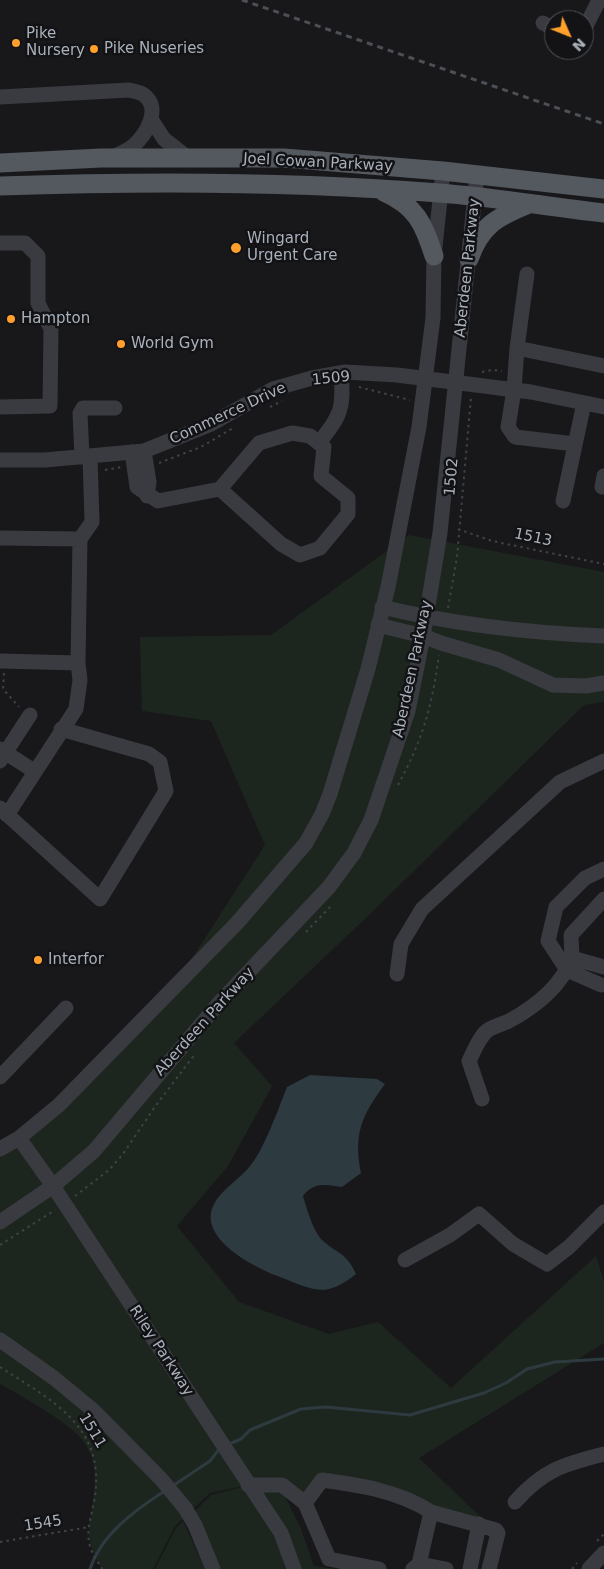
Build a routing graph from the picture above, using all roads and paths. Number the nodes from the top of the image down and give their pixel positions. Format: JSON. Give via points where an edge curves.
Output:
{"nodes":[{"id":1,"x":0,"y":97,"type":"edge"},
{"id":2,"x":151,"y":119,"type":"junction"},
{"id":3,"x":111,"y":158,"type":"junction"},
{"id":4,"x":188,"y":158,"type":"junction"},
{"id":5,"x":0,"y":163,"type":"edge"},
{"id":6,"x":443,"y":171,"type":"junction"},
{"id":7,"x":477,"y":175,"type":"junction"},
{"id":8,"x":0,"y":186,"type":"edge"},
{"id":9,"x":379,"y":189,"type":"junction"},
{"id":10,"x":604,"y":189,"type":"edge"},
{"id":11,"x":440,"y":193,"type":"junction"},
{"id":12,"x":476,"y":197,"type":"junction"},
{"id":13,"x":530,"y":204,"type":"junction"},
{"id":14,"x":604,"y":213,"type":"edge"},
{"id":15,"x":0,"y":243,"type":"edge"},
{"id":16,"x":434,"y":256,"type":"junction"},
{"id":17,"x":469,"y":259,"type":"junction"},
{"id":18,"x":527,"y":274,"type":"dead end"},
{"id":19,"x":517,"y":348,"type":"junction"},
{"id":20,"x":604,"y":366,"type":"edge"},
{"id":21,"x":515,"y":374,"type":"junction"},
{"id":22,"x":342,"y":379,"type":"junction"},
{"id":23,"x":425,"y":380,"type":"junction"},
{"id":24,"x":464,"y":385,"type":"junction"},
{"id":25,"x":514,"y":390,"type":"junction"},
{"id":26,"x":286,"y":399,"type":"dead end"},
{"id":27,"x":422,"y":402,"type":"junction"},
{"id":28,"x":584,"y":403,"type":"junction"},
{"id":29,"x":0,"y":407,"type":"edge"},
{"id":30,"x":604,"y":407,"type":"edge"},
{"id":31,"x":115,"y":408,"type":"dead end"},
{"id":32,"x":266,"y":409,"type":"dead end"},
{"id":33,"x":453,"y":409,"type":"junction"},
{"id":34,"x":470,"y":409,"type":"junction"},
{"id":35,"x":235,"y":427,"type":"dead end"},
{"id":36,"x":319,"y":443,"type":"junction"},
{"id":37,"x":575,"y":444,"type":"junction"},
{"id":38,"x":86,"y":456,"type":"junction"},
{"id":39,"x":138,"y":459,"type":"junction"},
{"id":40,"x":0,"y":460,"type":"edge"},
{"id":41,"x":90,"y":471,"type":"junction"},
{"id":42,"x":604,"y":476,"type":"edge"},
{"id":43,"x":604,"y":487,"type":"edge"},
{"id":44,"x":220,"y":489,"type":"junction"},
{"id":45,"x":563,"y":501,"type":"dead end"},
{"id":46,"x":458,"y":529,"type":"junction"},
{"id":47,"x":0,"y":538,"type":"edge"},
{"id":48,"x":80,"y":539,"type":"junction"},
{"id":49,"x":604,"y":564,"type":"edge"},
{"id":50,"x":382,"y":607,"type":"junction"},
{"id":51,"x":426,"y":618,"type":"junction"},
{"id":52,"x":446,"y":621,"type":"junction"},
{"id":53,"x":378,"y":625,"type":"junction"},
{"id":54,"x":423,"y":636,"type":"junction"},
{"id":55,"x":604,"y":636,"type":"edge"},
{"id":56,"x":2,"y":661,"type":"edge"},
{"id":57,"x":78,"y":663,"type":"junction"},
{"id":58,"x":604,"y":683,"type":"edge"},
{"id":59,"x":30,"y":715,"type":"joint"},
{"id":60,"x":62,"y":729,"type":"junction"},
{"id":61,"x":2,"y":754,"type":"edge"},
{"id":62,"x":604,"y":760,"type":"edge"},
{"id":63,"x":34,"y":771,"type":"junction"},
{"id":64,"x":4,"y":811,"type":"edge"},
{"id":65,"x":604,"y":869,"type":"edge"},
{"id":66,"x":604,"y":899,"type":"edge"},
{"id":67,"x":569,"y":964,"type":"junction"},
{"id":68,"x":604,"y":967,"type":"edge"},
{"id":69,"x":397,"y":974,"type":"dead end"},
{"id":70,"x":601,"y":985,"type":"dead end"},
{"id":71,"x":66,"y":1008,"type":"dead end"},
{"id":72,"x":0,"y":1077,"type":"edge"},
{"id":73,"x":482,"y":1100,"type":"dead end"},
{"id":74,"x":19,"y":1138,"type":"junction"},
{"id":75,"x":0,"y":1149,"type":"edge"},
{"id":76,"x":53,"y":1186,"type":"junction"},
{"id":77,"x":604,"y":1212,"type":"edge"},
{"id":78,"x":0,"y":1222,"type":"edge"},
{"id":79,"x":405,"y":1260,"type":"dead end"},
{"id":80,"x":0,"y":1340,"type":"edge"},
{"id":81,"x":0,"y":1367,"type":"edge"},
{"id":82,"x":604,"y":1455,"type":"edge"},
{"id":83,"x":248,"y":1485,"type":"junction"},
{"id":84,"x":515,"y":1502,"type":"dead end"},
{"id":85,"x":305,"y":1503,"type":"junction"},
{"id":86,"x":431,"y":1512,"type":"junction"},
{"id":87,"x":479,"y":1524,"type":"junction"},
{"id":88,"x":89,"y":1527,"type":"junction"},
{"id":89,"x":0,"y":1542,"type":"edge"},
{"id":90,"x":604,"y":1553,"type":"edge"},
{"id":91,"x":416,"y":1567,"type":"edge"},
{"id":92,"x":102,"y":1569,"type":"edge"},
{"id":93,"x":213,"y":1569,"type":"edge"},
{"id":94,"x":294,"y":1569,"type":"edge"},
{"id":95,"x":379,"y":1569,"type":"edge"},
{"id":96,"x":446,"y":1569,"type":"edge"},
{"id":97,"x":470,"y":1569,"type":"edge"},
{"id":98,"x":489,"y":1569,"type":"edge"},
{"id":99,"x":589,"y":1569,"type":"edge"}],
"edges":[{"from":1,"to":2,"type":"street","via":[[128,90],[143,95],[151,104]]},
{"from":2,"to":3,"type":"street","via":[[144,136],[131,148]]},
{"from":2,"to":4,"type":"street","via":[[164,139]]},
{"from":3,"to":4,"type":"main road","name":"Joel Cowan Parkway"},
{"from":3,"to":5,"type":"main road","name":"Joel Cowan Parkway"},
{"from":4,"to":6,"type":"main road","name":"Joel Cowan Parkway","via":[[284,158]]},
{"from":6,"to":7,"type":"main road","name":"Joel Cowan Parkway"},
{"from":6,"to":11,"type":"street","name":"Aberdeen Parkway"},
{"from":7,"to":10,"type":"main road","name":"Joel Cowan Parkway"},
{"from":7,"to":12,"type":"street","name":"Aberdeen Parkway"},
{"from":8,"to":9,"type":"main road","name":"Joel Cowan Parkway","via":[[101,182]]},
{"from":9,"to":11,"type":"main road","name":"Joel Cowan Parkway"},
{"from":9,"to":16,"type":"main road","via":[[414,211],[426,231]]},
{"from":11,"to":12,"type":"main road","name":"Joel Cowan Parkway"},
{"from":11,"to":16,"type":"street","name":"Aberdeen Parkway"},
{"from":12,"to":13,"type":"main road","name":"Joel Cowan Parkway"},
{"from":12,"to":17,"type":"street","name":"Aberdeen Parkway"},
{"from":13,"to":14,"type":"main road","name":"Joel Cowan Parkway"},
{"from":13,"to":17,"type":"main road","via":[[484,229],[475,241]]},
{"from":15,"to":29,"type":"street","via":[[25,243],[38,256],[38,303],[50,329],[52,349],[50,406]]},
{"from":16,"to":23,"type":"street","name":"Aberdeen Parkway","via":[[433,318]]},
{"from":17,"to":24,"type":"street","name":"Aberdeen Parkway"},
{"from":18,"to":19,"type":"street"},
{"from":19,"to":20,"type":"street"},
{"from":19,"to":21,"type":"street"},
{"from":21,"to":24,"type":"path","via":[[484,371]]},
{"from":21,"to":25,"type":"street"},
{"from":22,"to":23,"type":"street","name":"Commerce Drive","via":[[397,376]]},
{"from":22,"to":27,"type":"path","name":"1509"},
{"from":22,"to":36,"type":"street","via":[[343,404],[338,418]]},
{"from":22,"to":39,"type":"street","name":"Commerce Drive","via":[[312,378],[273,389],[211,424]]},
{"from":23,"to":24,"type":"street","name":"Commerce Drive"},
{"from":23,"to":27,"type":"street","name":"Aberdeen Parkway"},
{"from":24,"to":25,"type":"street","name":"Commerce Drive"},
{"from":24,"to":33,"type":"street","name":"Aberdeen Parkway"},
{"from":24,"to":34,"type":"path","name":"1502"},
{"from":25,"to":28,"type":"street","name":"Commerce Drive"},
{"from":25,"to":37,"type":"street","via":[[508,427],[515,437]]},
{"from":26,"to":32,"type":"path"},
{"from":27,"to":50,"type":"street","name":"Aberdeen Parkway"},
{"from":28,"to":30,"type":"street","name":"Commerce Drive"},
{"from":28,"to":37,"type":"street"},
{"from":31,"to":38,"type":"street","via":[[83,408],[80,413]]},
{"from":33,"to":34,"type":"path"},
{"from":33,"to":51,"type":"street","name":"Aberdeen Parkway","via":[[440,533]]},
{"from":34,"to":46,"type":"path","name":"1502"},
{"from":35,"to":39,"type":"path","via":[[201,447]]},
{"from":36,"to":44,"type":"street","via":[[310,436],[292,433],[259,443]]},
{"from":36,"to":44,"type":"street","via":[[324,447],[321,476],[348,498],[348,514],[320,548],[300,555],[281,544]]},
{"from":37,"to":45,"type":"street"},
{"from":38,"to":39,"type":"street","name":"Commerce Drive"},
{"from":38,"to":40,"type":"street","name":"Commerce Drive"},
{"from":38,"to":41,"type":"street"},
{"from":39,"to":41,"type":"path"},
{"from":39,"to":44,"type":"street","via":[[136,487],[158,501]]},
{"from":41,"to":48,"type":"street","via":[[92,522]]},
{"from":42,"to":43,"type":"street"},
{"from":46,"to":49,"type":"path","name":"1513","via":[[492,541]]},
{"from":46,"to":52,"type":"path","name":"1502","via":[[458,557]]},
{"from":47,"to":48,"type":"street"},
{"from":48,"to":57,"type":"street"},
{"from":50,"to":51,"type":"street"},
{"from":50,"to":53,"type":"street","name":"Aberdeen Parkway"},
{"from":51,"to":52,"type":"street"},
{"from":51,"to":54,"type":"street","name":"Aberdeen Parkway"},
{"from":52,"to":55,"type":"street"},
{"from":53,"to":54,"type":"street"},
{"from":53,"to":74,"type":"street","name":"Aberdeen Parkway","via":[[366,678],[330,794],[306,843],[237,923],[59,1105]]},
{"from":54,"to":58,"type":"street","via":[[499,660],[554,685]]},
{"from":54,"to":76,"type":"street","name":"Aberdeen Parkway","via":[[408,711],[392,760],[371,820],[343,870],[220,1002],[94,1151]]},
{"from":56,"to":57,"type":"street"},
{"from":56,"to":59,"type":"path","via":[[3,689]]},
{"from":57,"to":60,"type":"street","via":[[80,680],[76,709]]},
{"from":59,"to":61,"type":"street"},
{"from":60,"to":63,"type":"street"},
{"from":60,"to":64,"type":"street","via":[[149,754],[160,762],[166,791],[100,899]]},
{"from":61,"to":63,"type":"street"},
{"from":62,"to":69,"type":"street","via":[[560,782],[422,909],[402,944]]},
{"from":63,"to":64,"type":"street"},
{"from":65,"to":67,"type":"street","via":[[585,878],[556,907],[548,940]]},
{"from":66,"to":67,"type":"street","via":[[571,935]]},
{"from":67,"to":68,"type":"street"},
{"from":67,"to":70,"type":"street"},
{"from":67,"to":73,"type":"street","via":[[546,995],[529,1010],[487,1030],[477,1045],[470,1060]]},
{"from":71,"to":72,"type":"street"},
{"from":74,"to":75,"type":"street","name":"Aberdeen Parkway"},
{"from":74,"to":76,"type":"street","name":"Riley Parkway"},
{"from":76,"to":78,"type":"street","name":"Aberdeen Parkway"},
{"from":76,"to":83,"type":"street","name":"Riley Parkway"},
{"from":77,"to":79,"type":"street","via":[[547,1264],[514,1244],[479,1214],[450,1235]]},
{"from":80,"to":93,"type":"street","via":[[94,1411],[161,1479],[195,1525]]},
{"from":81,"to":88,"type":"path","name":"1511","via":[[68,1415],[91,1446],[98,1475]]},
{"from":82,"to":84,"type":"street","via":[[545,1473]]},
{"from":83,"to":85,"type":"street","via":[[282,1485]]},
{"from":83,"to":94,"type":"street","name":"Riley Parkway","via":[[281,1533]]},
{"from":85,"to":86,"type":"street","via":[[322,1480],[355,1484],[414,1500]]},
{"from":85,"to":95,"type":"street","via":[[329,1559]]},
{"from":86,"to":87,"type":"street"},
{"from":86,"to":91,"type":"street"},
{"from":87,"to":97,"type":"street"},
{"from":87,"to":98,"type":"street","via":[[498,1533]]},
{"from":88,"to":89,"type":"path","name":"1545"},
{"from":88,"to":92,"type":"path","name":"1511","via":[[90,1549]]},
{"from":90,"to":99,"type":"street"},
{"from":91,"to":96,"type":"street"}]}
